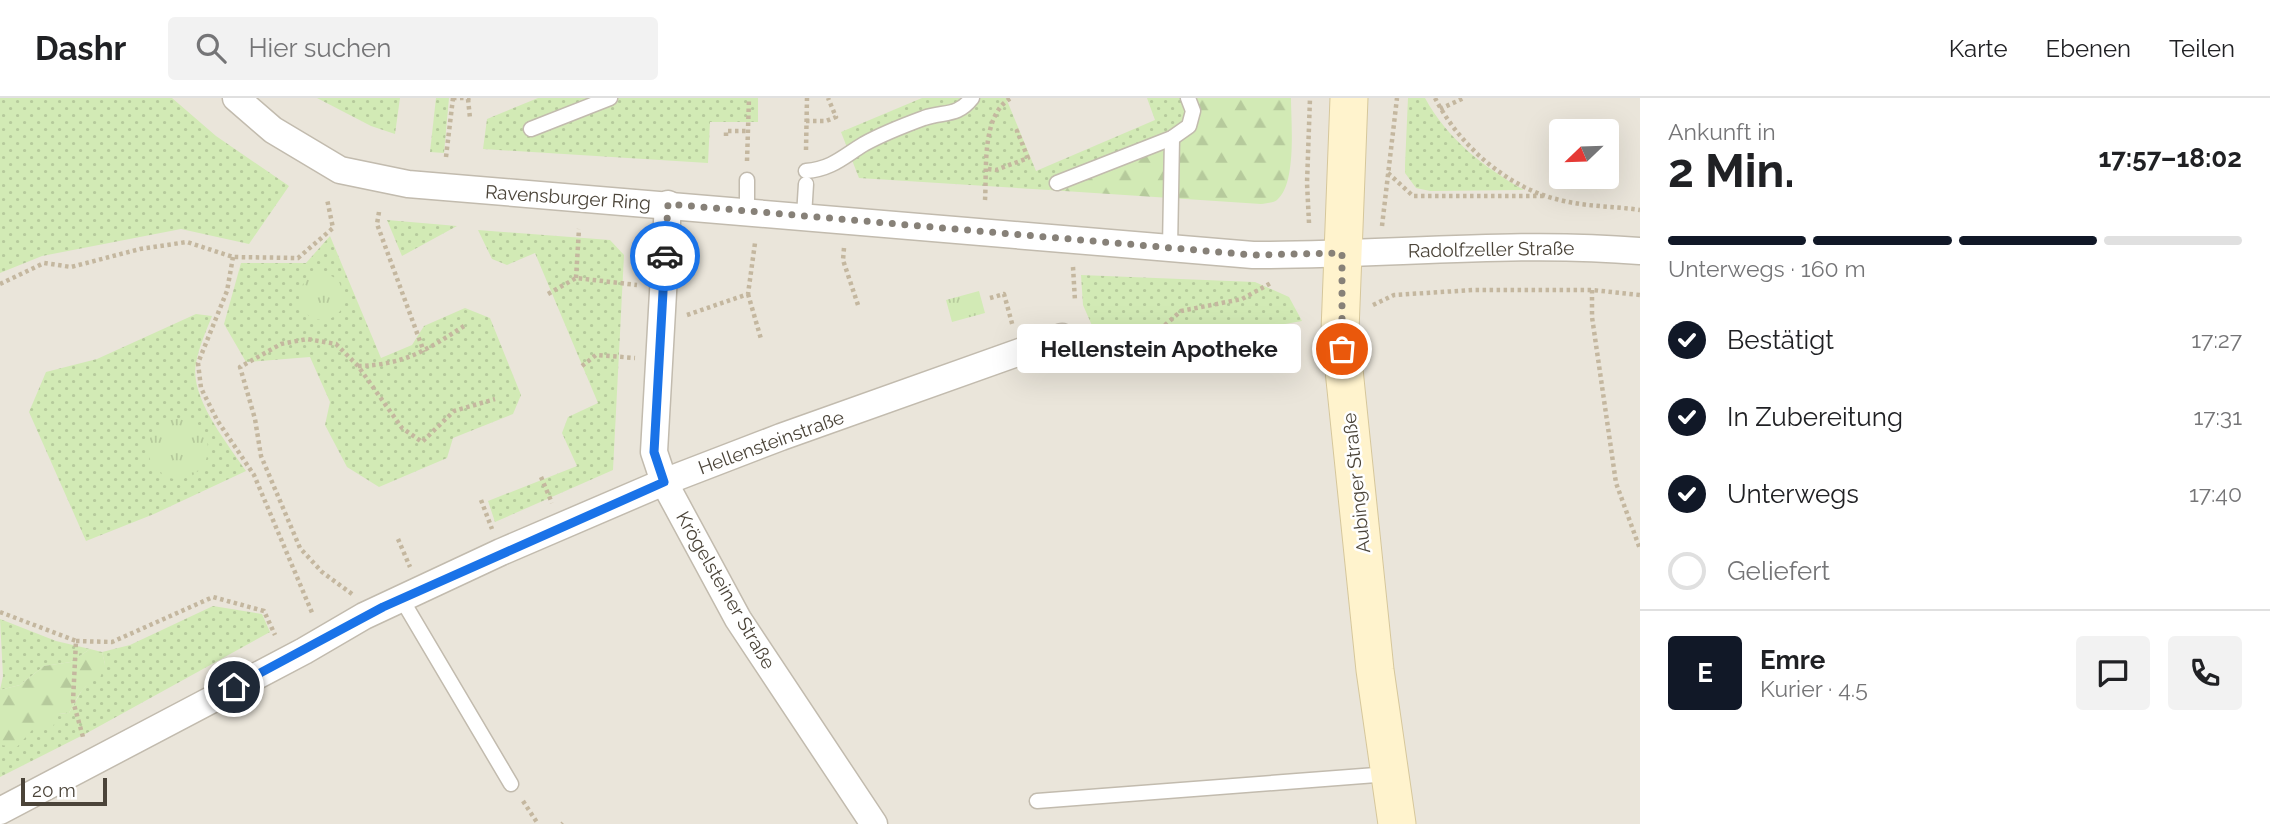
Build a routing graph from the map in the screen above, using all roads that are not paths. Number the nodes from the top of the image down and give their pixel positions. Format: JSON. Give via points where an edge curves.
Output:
{"nodes":[{"id":1,"x":236,"y":98,"type":"edge"},
{"id":2,"x":610,"y":98,"type":"edge"},
{"id":3,"x":972,"y":98,"type":"edge"},
{"id":4,"x":1188,"y":98,"type":"edge"},
{"id":5,"x":1349,"y":98,"type":"edge"},
{"id":6,"x":531,"y":130,"type":"dead end"},
{"id":7,"x":1171,"y":138,"type":"junction"},
{"id":8,"x":747,"y":180,"type":"dead end"},
{"id":9,"x":1057,"y":183,"type":"dead end"},
{"id":10,"x":668,"y":204,"type":"junction"},
{"id":11,"x":747,"y":211,"type":"junction"},
{"id":12,"x":804,"y":216,"type":"junction"},
{"id":13,"x":1170,"y":248,"type":"junction"},
{"id":14,"x":1640,"y":251,"type":"edge"},
{"id":15,"x":1342,"y":253,"type":"junction"},
{"id":16,"x":1062,"y":337,"type":"dead end"},
{"id":17,"x":664,"y":482,"type":"junction"},
{"id":18,"x":401,"y":598,"type":"junction"},
{"id":19,"x":1389,"y":774,"type":"junction"},
{"id":20,"x":511,"y":783,"type":"road end"},
{"id":21,"x":1037,"y":801,"type":"dead end"},
{"id":22,"x":0,"y":811,"type":"edge"},
{"id":23,"x":874,"y":824,"type":"edge"},
{"id":24,"x":1397,"y":824,"type":"edge"}],
"edges":[{"from":1,"to":10,"type":"street","name":"Ravensburger Ring","via":[[273,130],[340,170],[444,188]]},
{"from":2,"to":6,"type":"lane"},
{"from":3,"to":12,"type":"lane","via":[[962,110],[925,118],[863,145],[848,158],[806,170]]},
{"from":4,"to":7,"type":"lane","via":[[1193,111],[1189,126]]},
{"from":5,"to":15,"type":"main road","name":"Aubinger Straße"},
{"from":7,"to":9,"type":"lane"},
{"from":7,"to":13,"type":"lane"},
{"from":8,"to":11,"type":"lane"},
{"from":10,"to":11,"type":"street","name":"Ravensburger Ring"},
{"from":10,"to":17,"type":"street","name":"Krögelsteiner Straße","via":[[654,452]]},
{"from":11,"to":12,"type":"street","name":"Ravensburger Ring"},
{"from":12,"to":13,"type":"street","name":"Ravensburger Ring"},
{"from":13,"to":15,"type":"street","name":"Ravensburger Ring","via":[[1253,255]]},
{"from":14,"to":15,"type":"street","name":"Radolfzeller Straße","via":[[1502,246]]},
{"from":15,"to":19,"type":"main road","name":"Aubinger Straße","via":[[1342,349]]},
{"from":16,"to":17,"type":"street","name":"Hellensteinstraße"},
{"from":17,"to":18,"type":"street","name":"Hellensteinstraße"},
{"from":17,"to":23,"type":"street","name":"Krögelsteiner Straße","via":[[738,619]]},
{"from":18,"to":20,"type":"lane"},
{"from":18,"to":22,"type":"street","name":"Hellensteinstraße"},
{"from":19,"to":21,"type":"lane"},
{"from":19,"to":24,"type":"main road","name":"Aubinger Straße"}]}
